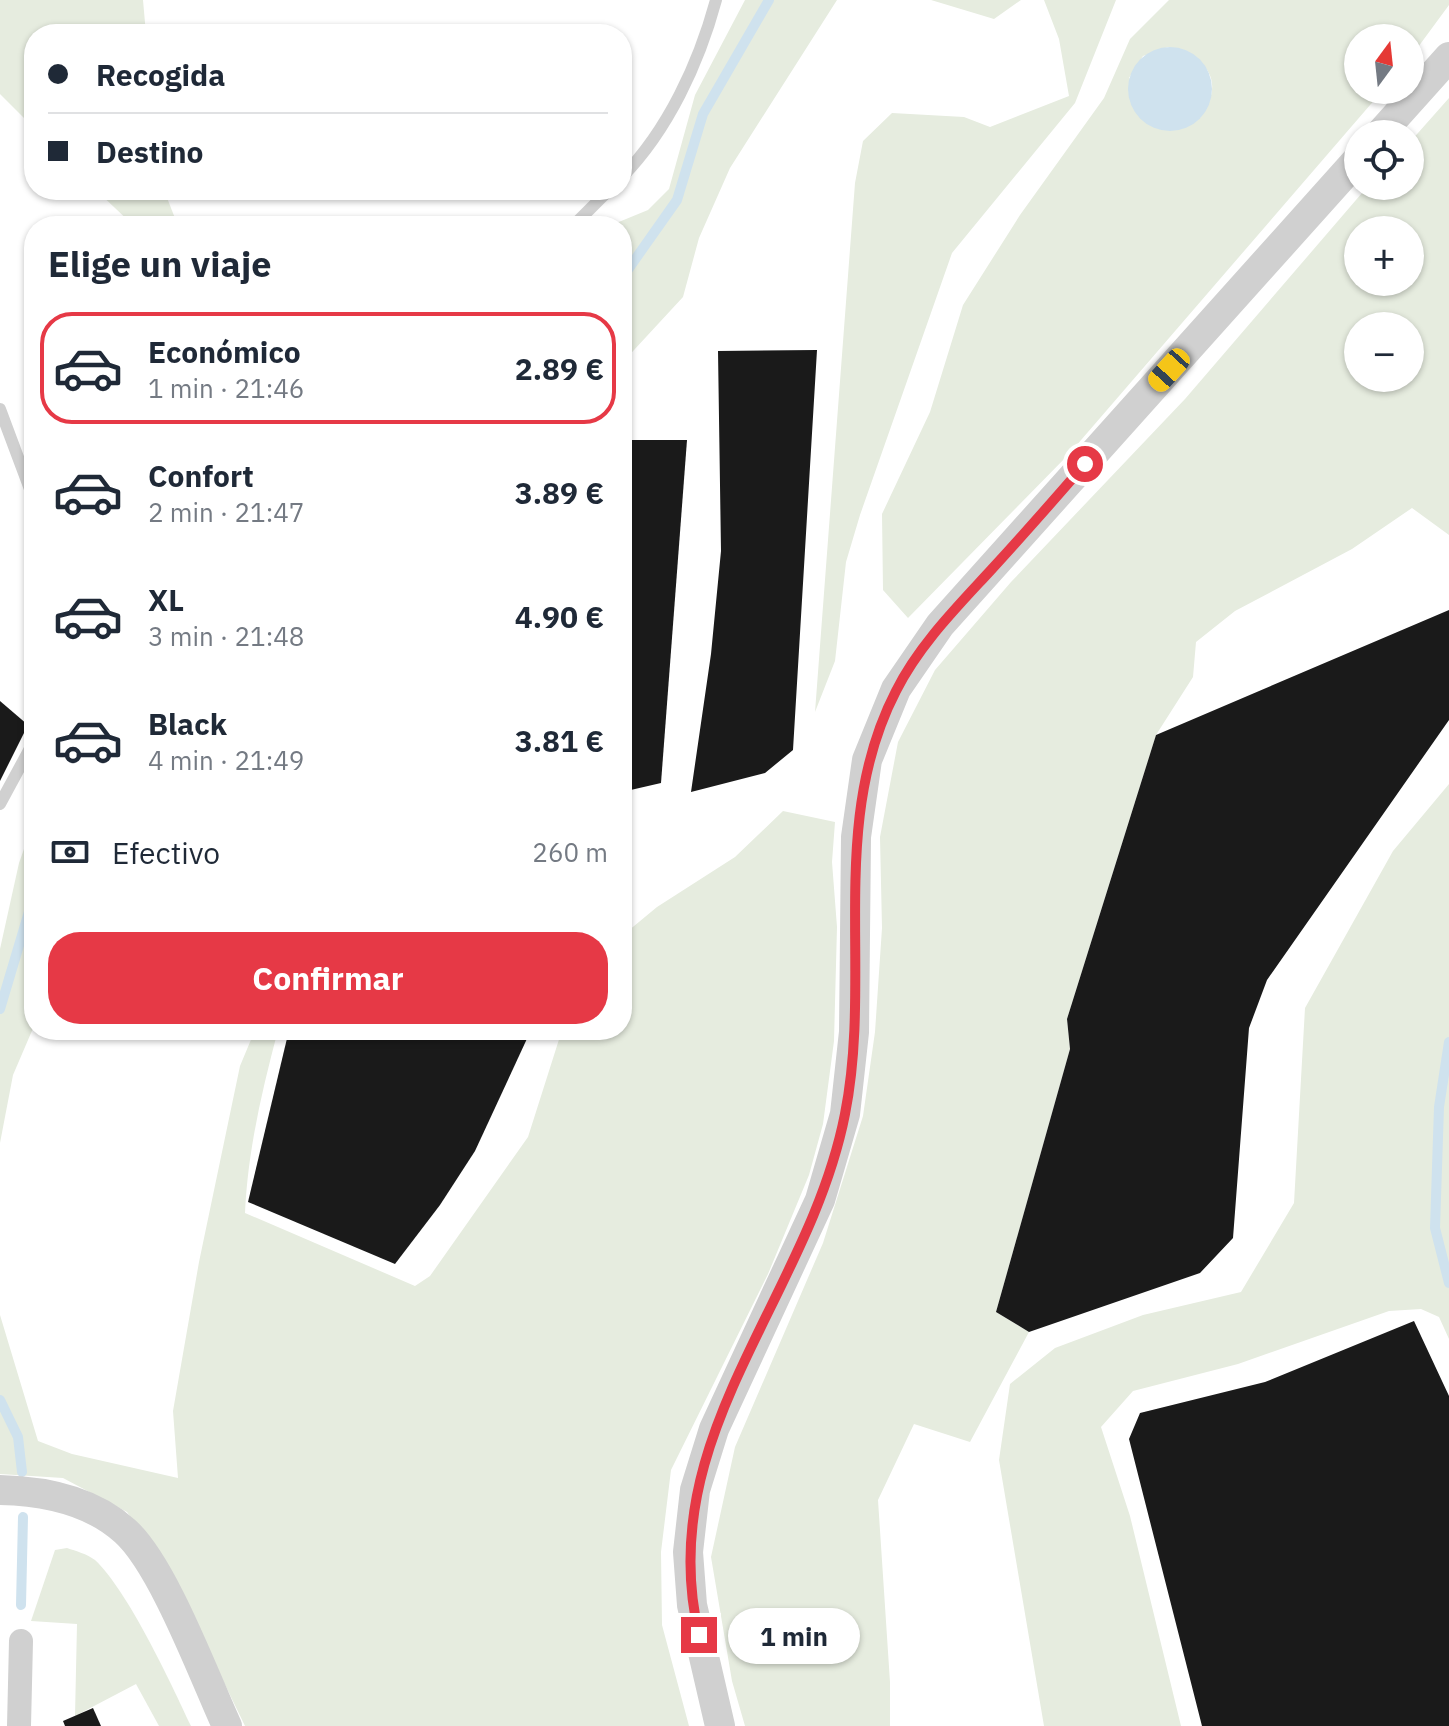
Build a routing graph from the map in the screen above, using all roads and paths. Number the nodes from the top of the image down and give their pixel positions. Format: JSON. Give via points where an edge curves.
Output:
{"nodes":[{"id":1,"x":716,"y":0,"type":"edge"},
{"id":2,"x":1449,"y":57,"type":"edge"},
{"id":3,"x":1393,"y":120,"type":"edge"},
{"id":4,"x":632,"y":166,"type":"edge"},
{"id":5,"x":1344,"y":175,"type":"edge"},
{"id":6,"x":599,"y":200,"type":"edge"},
{"id":7,"x":583,"y":216,"type":"edge"},
{"id":8,"x":0,"y":409,"type":"edge"},
{"id":9,"x":24,"y":473,"type":"edge"},
{"id":10,"x":24,"y":760,"type":"edge"},
{"id":11,"x":0,"y":804,"type":"edge"},
{"id":12,"x":0,"y":1490,"type":"edge"},
{"id":13,"x":21,"y":1641,"type":"dead end"},
{"id":14,"x":19,"y":1726,"type":"edge"},
{"id":15,"x":227,"y":1726,"type":"edge"},
{"id":16,"x":720,"y":1726,"type":"edge"}],
"edges":[{"from":1,"to":4,"type":"lane","via":[[705,41],[682,90]]},
{"from":2,"to":3,"type":"street"},
{"from":5,"to":16,"type":"street","via":[[940,625],[896,689],[867,760],[856,837],[854,1032],[845,1114],[820,1200],[714,1429],[695,1490],[688,1552],[692,1605]]},
{"from":6,"to":7,"type":"lane"},
{"from":8,"to":9,"type":"lane"},
{"from":10,"to":11,"type":"lane"},
{"from":12,"to":15,"type":"street","via":[[30,1490],[80,1502],[126,1531],[159,1578]]},
{"from":13,"to":14,"type":"street"}]}
